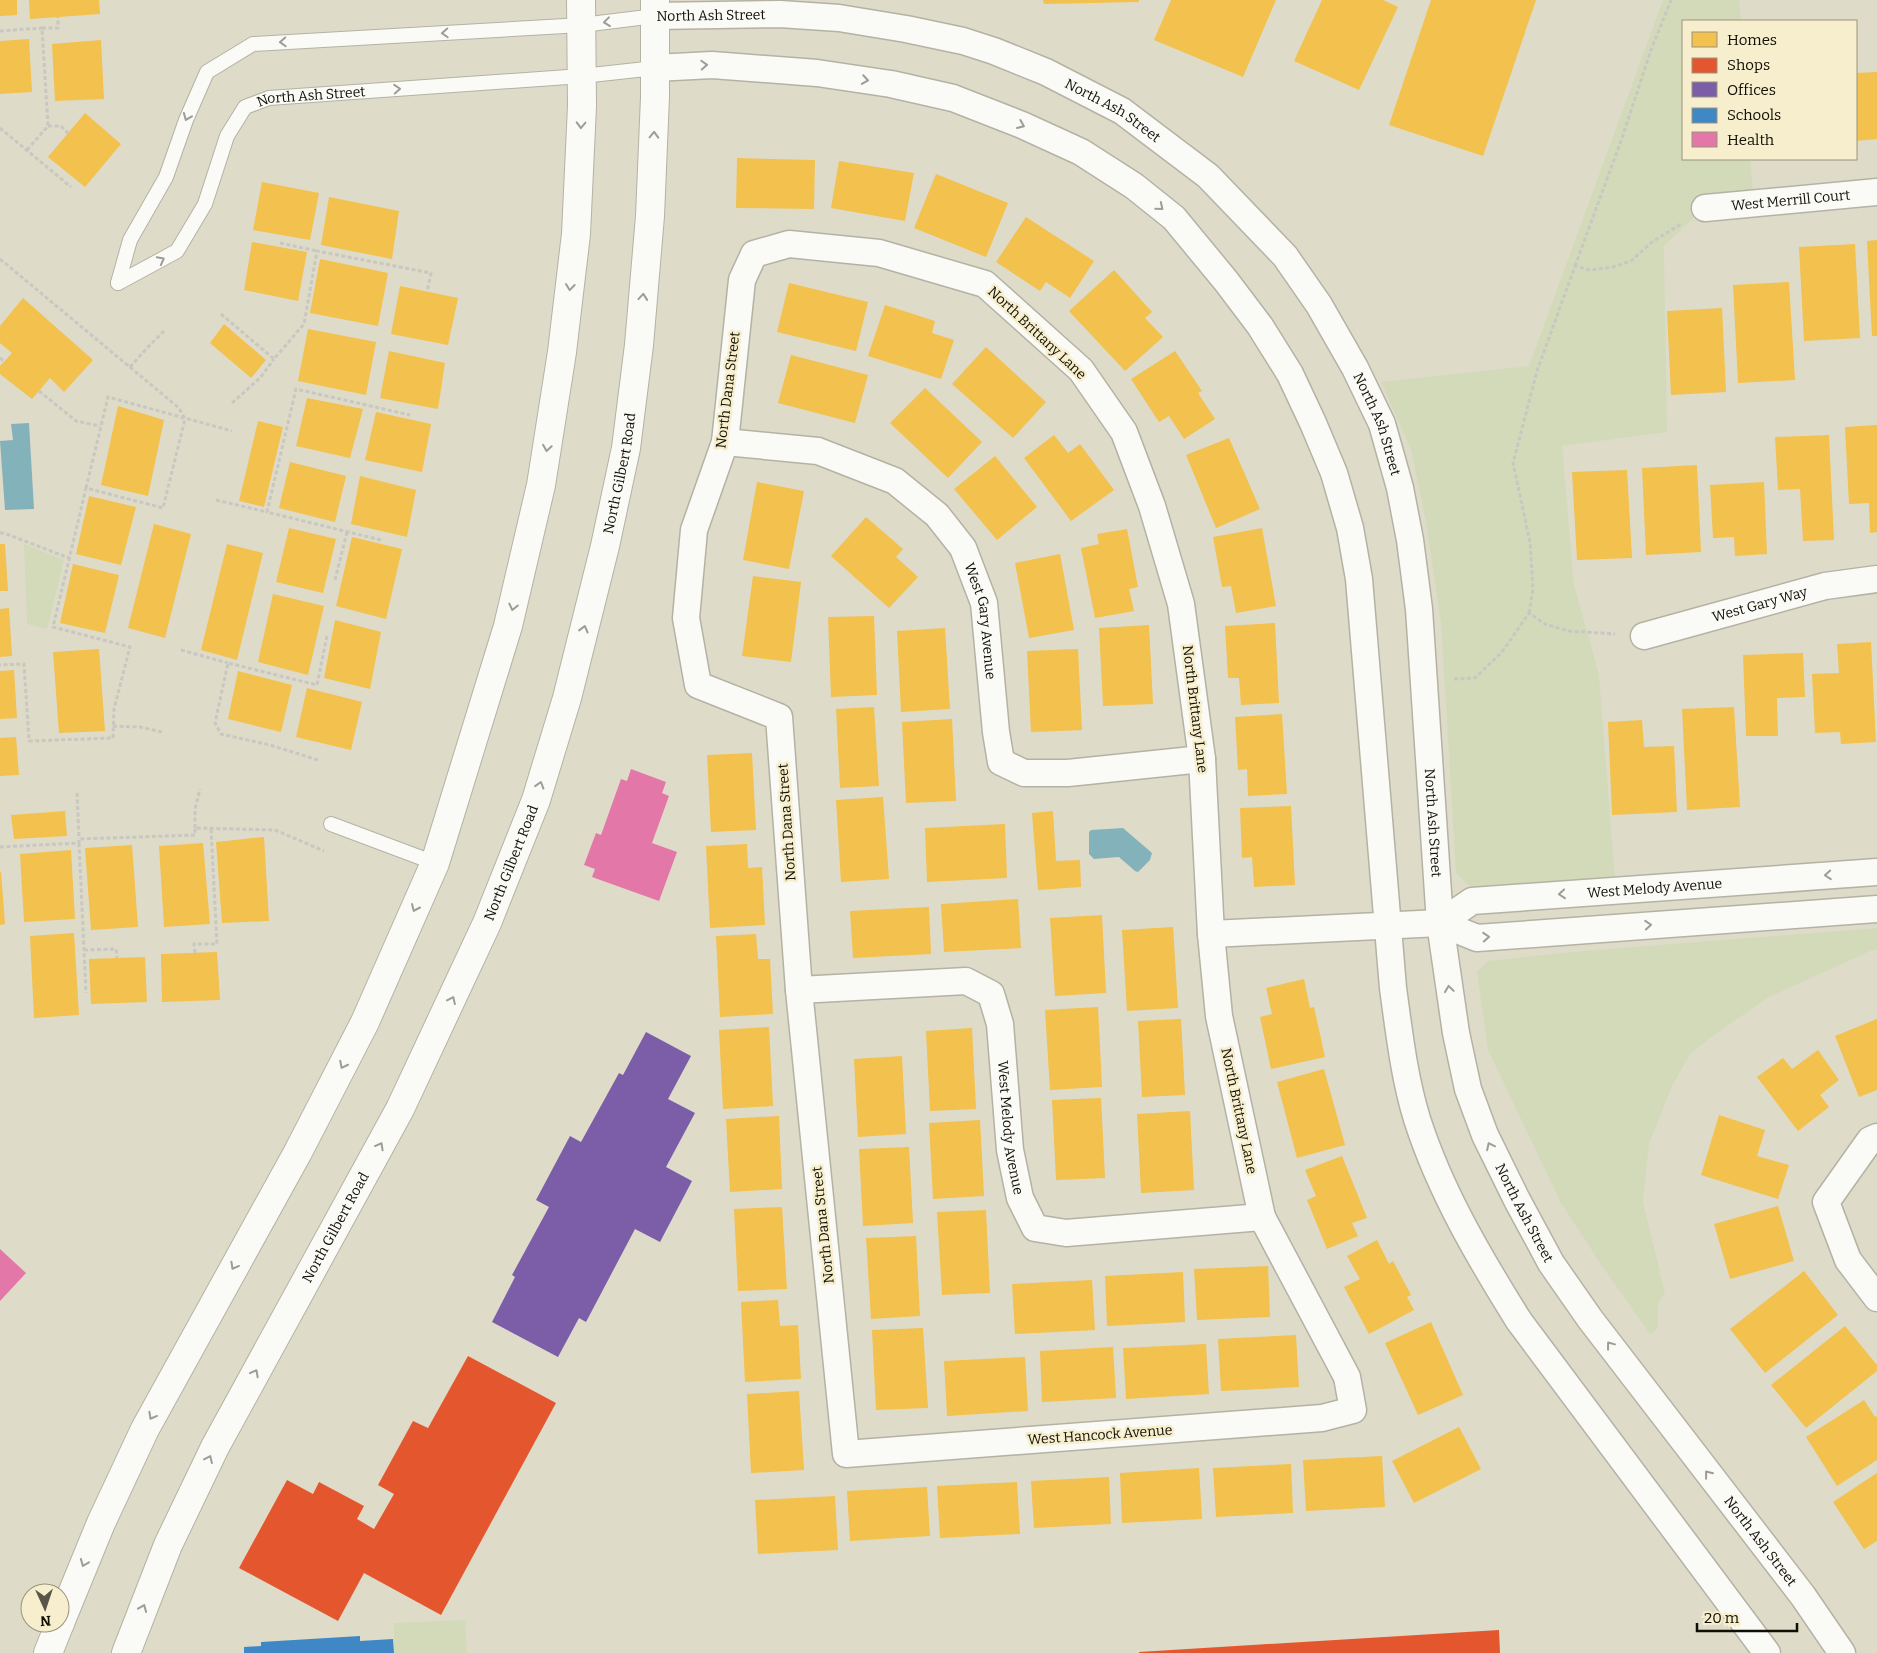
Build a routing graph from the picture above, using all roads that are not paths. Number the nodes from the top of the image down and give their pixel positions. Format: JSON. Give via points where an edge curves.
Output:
{"nodes":[{"id":1,"x":655,"y":8,"type":"edge"},
{"id":2,"x":581,"y":12,"type":"edge"},
{"id":3,"x":655,"y":68,"type":"junction"},
{"id":4,"x":582,"y":76,"type":"junction"},
{"id":5,"x":1877,"y":192,"type":"edge"},
{"id":6,"x":1704,"y":208,"type":"road end"},
{"id":7,"x":754,"y":254,"type":"joint"},
{"id":8,"x":725,"y":442,"type":"junction"},
{"id":9,"x":1877,"y":579,"type":"edge"},
{"id":10,"x":1644,"y":636,"type":"road end"},
{"id":11,"x":1202,"y":759,"type":"junction"},
{"id":12,"x":330,"y":824,"type":"dead end"},
{"id":13,"x":434,"y":863,"type":"junction"},
{"id":14,"x":1877,"y":872,"type":"edge"},
{"id":15,"x":1877,"y":909,"type":"edge"},
{"id":16,"x":1440,"y":923,"type":"junction"},
{"id":17,"x":1387,"y":925,"type":"junction"},
{"id":18,"x":1211,"y":934,"type":"junction"},
{"id":19,"x":799,"y":990,"type":"junction"},
{"id":20,"x":1877,"y":1137,"type":"edge"},
{"id":21,"x":1262,"y":1217,"type":"junction"},
{"id":22,"x":1877,"y":1298,"type":"edge"},
{"id":23,"x":1353,"y":1410,"type":"joint"},
{"id":24,"x":846,"y":1454,"type":"joint"},
{"id":25,"x":70,"y":1599,"type":"edge"},
{"id":26,"x":56,"y":1633,"type":"edge"},
{"id":27,"x":48,"y":1653,"type":"edge"},
{"id":28,"x":126,"y":1653,"type":"edge"},
{"id":29,"x":1767,"y":1653,"type":"edge"},
{"id":30,"x":1842,"y":1653,"type":"edge"}],
"edges":[{"from":1,"to":2,"type":"lane","name":"North Ash Street","one_way":true},
{"from":1,"to":3,"type":"main road","name":"North Gilbert Road"},
{"from":1,"to":16,"type":"street","name":"North Ash Street","via":[[839,18],[963,41],[994,51],[1046,72],[1122,111],[1208,176],[1285,256],[1319,305],[1355,368],[1382,424],[1400,488],[1419,609]]},
{"from":2,"to":4,"type":"main road"},
{"from":2,"to":4,"type":"lane","name":"North Ash Street","one_way":true,"via":[[253,44],[207,72],[166,178],[130,240],[118,283],[177,251],[205,204],[227,136],[245,107],[269,98]]},
{"from":3,"to":4,"type":"lane","name":"North Ash Street"},
{"from":3,"to":17,"type":"street","name":"North Ash Street","one_way":true,"via":[[712,65],[816,73],[891,84],[953,98],[1081,152],[1134,186],[1174,218],[1260,326],[1290,374],[1334,473],[1350,528],[1359,578]]},
{"from":28,"to":3,"type":"main road","name":"North Gilbert Road","one_way":true,"via":[[168,1545],[214,1447],[400,1109],[487,924],[536,800],[568,698],[626,448],[650,216]]},
{"from":4,"to":13,"type":"main road","one_way":true,"via":[[576,234],[562,352],[540,485],[508,626]]},
{"from":5,"to":6,"type":"street","name":"West Merrill Court"},
{"from":7,"to":8,"type":"street","name":"North Dana Street","via":[[742,280]]},
{"from":7,"to":11,"type":"street","name":"North Brittany Lane","via":[[789,244],[879,253],[985,284],[1081,370],[1124,432],[1152,506],[1181,604]]},
{"from":8,"to":11,"type":"street","name":"West Gary Avenue","via":[[818,451],[895,481],[937,515],[962,548],[984,603],[1001,762],[1024,773]]},
{"from":8,"to":19,"type":"street","name":"North Dana Street","via":[[694,530],[686,618],[698,685],[780,717]]},
{"from":9,"to":10,"type":"street","name":"West Gary Way","via":[[1825,586]]},
{"from":11,"to":18,"type":"street","name":"North Brittany Lane"},
{"from":12,"to":13,"type":"lane"},
{"from":13,"to":25,"type":"main road","one_way":true,"via":[[365,1022],[298,1152],[145,1429]]},
{"from":14,"to":16,"type":"street","name":"West Melody Avenue","one_way":true,"via":[[1472,901]]},
{"from":16,"to":15,"type":"street","one_way":true,"via":[[1477,938]]},
{"from":16,"to":17,"type":"street"},
{"from":30,"to":16,"type":"street","name":"North Ash Street","one_way":true,"via":[[1803,1596],[1590,1319],[1551,1263],[1485,1135],[1468,1088],[1456,1033]]},
{"from":17,"to":18,"type":"street"},
{"from":17,"to":29,"type":"street","name":"North Ash Street","via":[[1401,1042],[1417,1118],[1457,1215],[1519,1321]]},
{"from":18,"to":21,"type":"street","name":"North Brittany Lane","via":[[1219,1016]]},
{"from":19,"to":21,"type":"street","name":"West Melody Avenue","via":[[966,980],[991,994],[1000,1024],[1010,1150],[1020,1198],[1036,1228],[1066,1233]]},
{"from":19,"to":24,"type":"street","name":"North Dana Street"},
{"from":20,"to":22,"type":"street","via":[[1870,1140],[1826,1202],[1848,1260]]},
{"from":21,"to":23,"type":"street","name":"North Brittany Lane","via":[[1348,1378]]},
{"from":23,"to":24,"type":"street","name":"West Hancock Avenue","via":[[1312,1418]]},
{"from":26,"to":27,"type":"main road"}]}
